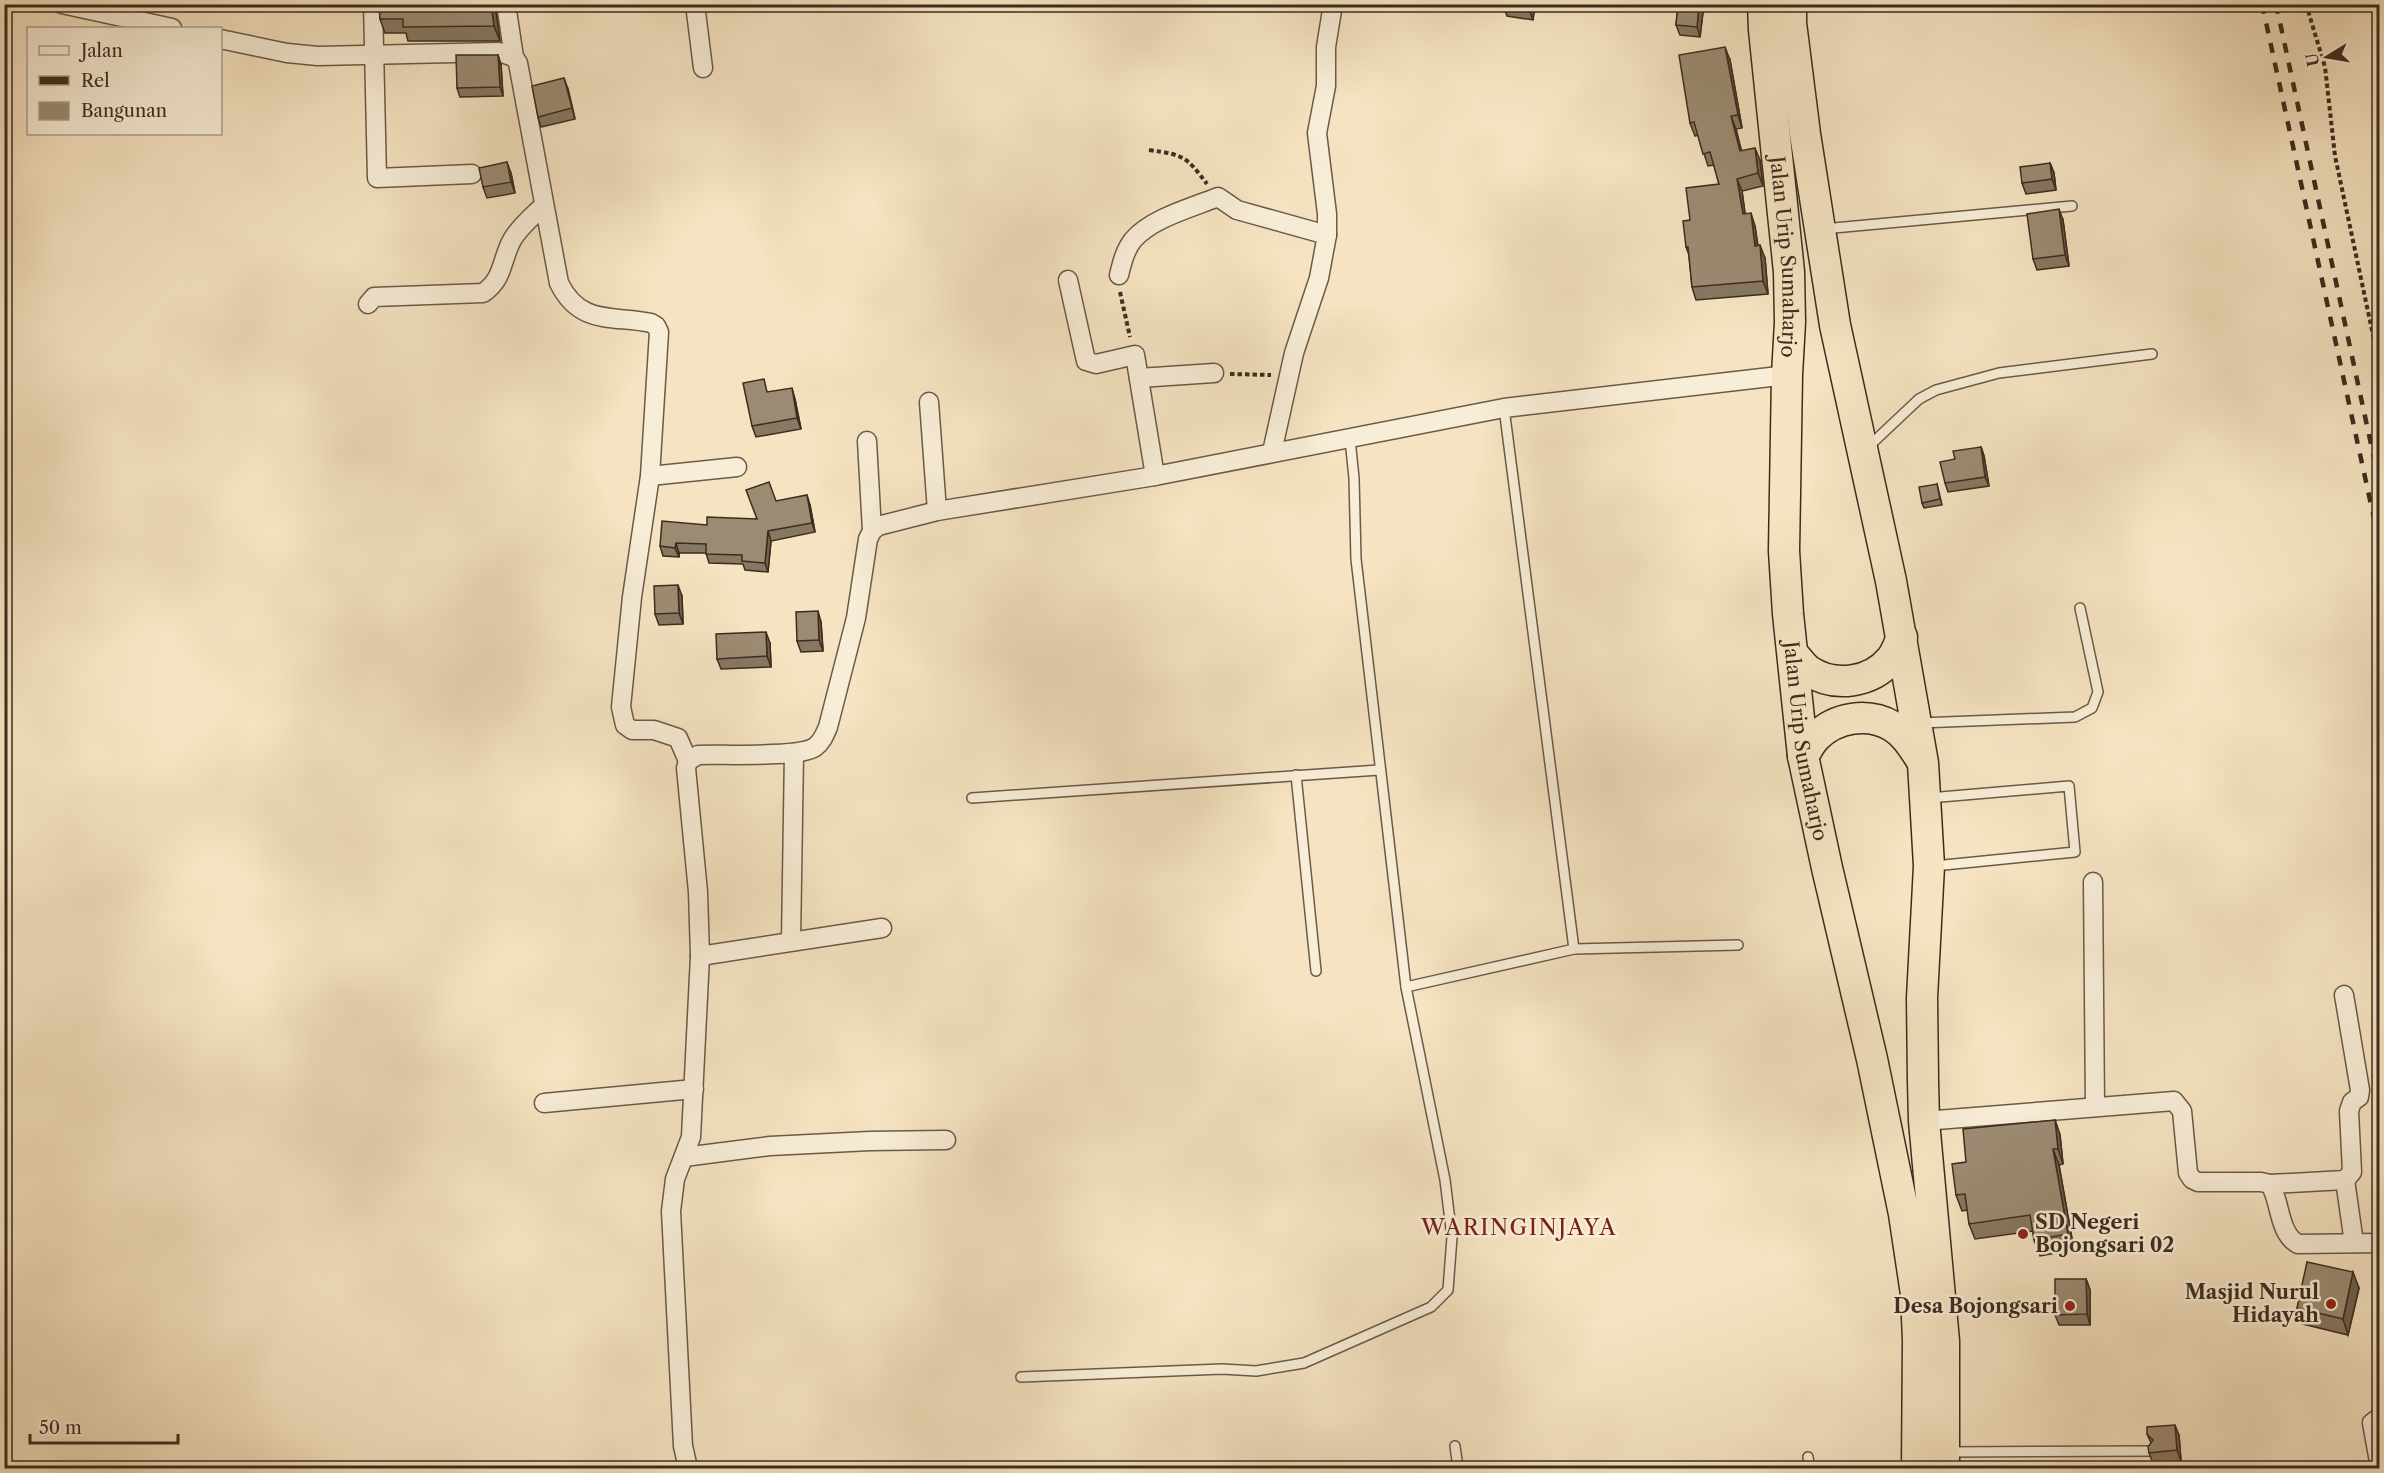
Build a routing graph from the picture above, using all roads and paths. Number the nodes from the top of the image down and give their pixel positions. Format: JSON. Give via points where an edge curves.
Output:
{"nodes":[{"id":1,"x":62,"y":4,"type":"edge"},
{"id":2,"x":373,"y":4,"type":"edge"},
{"id":3,"x":506,"y":4,"type":"edge"},
{"id":4,"x":695,"y":4,"type":"edge"},
{"id":5,"x":1333,"y":4,"type":"edge"},
{"id":6,"x":2306,"y":4,"type":"edge"},
{"id":7,"x":1778,"y":15,"type":"edge"},
{"id":8,"x":167,"y":27,"type":"edge"},
{"id":9,"x":222,"y":39,"type":"edge"},
{"id":10,"x":373,"y":55,"type":"junction"},
{"id":11,"x":514,"y":57,"type":"junction"},
{"id":12,"x":704,"y":68,"type":"dead end"},
{"id":13,"x":1784,"y":82,"type":"junction"},
{"id":14,"x":1149,"y":150,"type":"dead end"},
{"id":15,"x":472,"y":174,"type":"dead end"},
{"id":16,"x":1218,"y":197,"type":"junction"},
{"id":17,"x":544,"y":205,"type":"junction"},
{"id":18,"x":2073,"y":206,"type":"dead end"},
{"id":19,"x":1820,"y":229,"type":"junction"},
{"id":20,"x":1327,"y":235,"type":"junction"},
{"id":21,"x":1119,"y":276,"type":"joint"},
{"id":22,"x":1068,"y":280,"type":"dead end"},
{"id":23,"x":368,"y":304,"type":"dead end"},
{"id":24,"x":2152,"y":354,"type":"dead end"},
{"id":25,"x":1135,"y":355,"type":"junction"},
{"id":26,"x":2379,"y":368,"type":"edge"},
{"id":27,"x":1214,"y":373,"type":"joint"},
{"id":28,"x":1290,"y":375,"type":"junction"},
{"id":29,"x":1787,"y":375,"type":"junction"},
{"id":30,"x":1138,"y":378,"type":"junction"},
{"id":31,"x":929,"y":402,"type":"dead end"},
{"id":32,"x":1504,"y":408,"type":"junction"},
{"id":33,"x":1350,"y":439,"type":"junction"},
{"id":34,"x":867,"y":441,"type":"dead end"},
{"id":35,"x":1863,"y":452,"type":"junction"},
{"id":36,"x":1272,"y":453,"type":"junction"},
{"id":37,"x":737,"y":468,"type":"dead end"},
{"id":38,"x":650,"y":476,"type":"junction"},
{"id":39,"x":1155,"y":476,"type":"junction"},
{"id":40,"x":937,"y":511,"type":"junction"},
{"id":41,"x":872,"y":531,"type":"junction"},
{"id":42,"x":2080,"y":609,"type":"dead end"},
{"id":43,"x":1902,"y":637,"type":"junction"},
{"id":44,"x":1793,"y":654,"type":"junction"},
{"id":45,"x":1917,"y":723,"type":"junction"},
{"id":46,"x":794,"y":753,"type":"junction"},
{"id":47,"x":1803,"y":756,"type":"junction"},
{"id":48,"x":688,"y":761,"type":"junction"},
{"id":49,"x":1923,"y":763,"type":"junction"},
{"id":50,"x":1379,"y":770,"type":"junction"},
{"id":51,"x":1296,"y":775,"type":"junction"},
{"id":52,"x":972,"y":798,"type":"dead end"},
{"id":53,"x":1927,"y":798,"type":"junction"},
{"id":54,"x":1929,"y":866,"type":"junction"},
{"id":55,"x":2093,"y":882,"type":"dead end"},
{"id":56,"x":882,"y":928,"type":"dead end"},
{"id":57,"x":791,"y":941,"type":"junction"},
{"id":58,"x":1738,"y":945,"type":"dead end"},
{"id":59,"x":1574,"y":949,"type":"junction"},
{"id":60,"x":700,"y":956,"type":"junction"},
{"id":61,"x":1316,"y":971,"type":"dead end"},
{"id":62,"x":1406,"y":987,"type":"junction"},
{"id":63,"x":2344,"y":995,"type":"dead end"},
{"id":64,"x":694,"y":1089,"type":"junction"},
{"id":65,"x":544,"y":1103,"type":"dead end"},
{"id":66,"x":2095,"y":1107,"type":"junction"},
{"id":67,"x":1924,"y":1121,"type":"junction"},
{"id":68,"x":946,"y":1140,"type":"dead end"},
{"id":69,"x":684,"y":1157,"type":"junction"},
{"id":70,"x":2345,"y":1180,"type":"junction"},
{"id":71,"x":2270,"y":1184,"type":"junction"},
{"id":72,"x":2354,"y":1243,"type":"junction"},
{"id":73,"x":2379,"y":1243,"type":"edge"},
{"id":74,"x":1021,"y":1377,"type":"dead end"},
{"id":75,"x":2379,"y":1417,"type":"edge"},
{"id":76,"x":1455,"y":1446,"type":"dead end"},
{"id":77,"x":2150,"y":1451,"type":"edge"},
{"id":78,"x":1808,"y":1457,"type":"dead end"},
{"id":79,"x":1945,"y":1460,"type":"edge"},
{"id":80,"x":2379,"y":1467,"type":"edge"},
{"id":81,"x":688,"y":1468,"type":"edge"},
{"id":82,"x":1458,"y":1468,"type":"edge"},
{"id":83,"x":1810,"y":1468,"type":"edge"},
{"id":84,"x":1917,"y":1468,"type":"edge"}],
"edges":[{"from":1,"to":8,"type":"street"},
{"from":2,"to":10,"type":"street"},
{"from":3,"to":11,"type":"street"},
{"from":4,"to":12,"type":"street"},
{"from":5,"to":20,"type":"street","via":[[1326,47],[1326,86],[1317,133]]},
{"from":6,"to":26,"type":"path","via":[[2325,67],[2335,156]]},
{"from":7,"to":13,"type":"highway","name":"Jalan Urip Sumaharjo"},
{"from":9,"to":10,"type":"street","via":[[287,53]]},
{"from":10,"to":11,"type":"street","via":[[499,52]]},
{"from":10,"to":15,"type":"street","via":[[377,178]]},
{"from":11,"to":17,"type":"street"},
{"from":13,"to":19,"type":"highway","name":"Jalan Urip Sumaharjo"},
{"from":13,"to":29,"type":"highway","name":"Jalan Urip Sumaharjo","via":[[1790,322]]},
{"from":14,"to":16,"type":"path","via":[[1181,156],[1190,162]]},
{"from":16,"to":20,"type":"street","via":[[1237,210]]},
{"from":16,"to":21,"type":"street","via":[[1144,231],[1124,256]]},
{"from":17,"to":23,"type":"street","via":[[516,234],[496,282],[483,293],[374,297]]},
{"from":17,"to":38,"type":"street","via":[[564,294],[589,314],[651,323],[659,332]]},
{"from":18,"to":19,"type":"lane"},
{"from":19,"to":35,"type":"highway","name":"Jalan Urip Sumaharjo","via":[[1835,325]]},
{"from":20,"to":28,"type":"street","via":[[1319,278]]},
{"from":21,"to":25,"type":"path"},
{"from":22,"to":25,"type":"street","via":[[1086,361],[1096,364]]},
{"from":24,"to":35,"type":"lane","via":[[1999,373],[1936,390],[1919,399]]},
{"from":25,"to":30,"type":"street"},
{"from":27,"to":28,"type":"path"},
{"from":27,"to":30,"type":"street"},
{"from":28,"to":36,"type":"street"},
{"from":29,"to":32,"type":"street"},
{"from":29,"to":44,"type":"highway","name":"Jalan Urip Sumaharjo","via":[[1784,551]]},
{"from":30,"to":39,"type":"street"},
{"from":31,"to":40,"type":"street"},
{"from":32,"to":33,"type":"street"},
{"from":32,"to":59,"type":"lane"},
{"from":33,"to":36,"type":"street"},
{"from":33,"to":50,"type":"lane","via":[[1356,559]]},
{"from":34,"to":41,"type":"street"},
{"from":35,"to":43,"type":"highway","name":"Jalan Urip Sumaharjo"},
{"from":36,"to":39,"type":"street"},
{"from":37,"to":38,"type":"street"},
{"from":38,"to":48,"type":"street","via":[[621,707],[623,722],[632,730],[654,730],[678,738]]},
{"from":39,"to":40,"type":"street"},
{"from":40,"to":41,"type":"street"},
{"from":41,"to":46,"type":"street","via":[[828,727],[814,748]]},
{"from":42,"to":45,"type":"lane","via":[[2098,692],[2092,708],[2075,717]]},
{"from":43,"to":44,"type":"highway","via":[[1892,658],[1874,674],[1853,681],[1830,680],[1808,670]]},
{"from":43,"to":45,"type":"highway","name":"Jalan Urip Sumaharjo"},
{"from":44,"to":47,"type":"highway","name":"Jalan Urip Sumaharjo"},
{"from":45,"to":49,"type":"highway","name":"Jalan Urip Sumaharjo"},
{"from":46,"to":48,"type":"street","via":[[698,754]]},
{"from":46,"to":57,"type":"street"},
{"from":47,"to":49,"type":"highway","via":[[1815,738],[1832,724],[1852,718],[1873,719],[1893,727],[1909,741]]},
{"from":47,"to":84,"type":"highway","name":"Jalan Urip Sumaharjo","via":[[1905,1214],[1917,1306]]},
{"from":48,"to":60,"type":"street","via":[[686,778],[699,892]]},
{"from":49,"to":53,"type":"highway","name":"Jalan Urip Sumaharjo"},
{"from":50,"to":51,"type":"lane"},
{"from":50,"to":62,"type":"lane"},
{"from":51,"to":52,"type":"lane"},
{"from":51,"to":61,"type":"lane"},
{"from":53,"to":54,"type":"highway","name":"Jalan Urip Sumaharjo"},
{"from":53,"to":54,"type":"lane","via":[[2069,786],[2075,852]]},
{"from":54,"to":67,"type":"highway","name":"Jalan Urip Sumaharjo","via":[[1922,998]]},
{"from":55,"to":66,"type":"street"},
{"from":56,"to":57,"type":"street"},
{"from":57,"to":60,"type":"street"},
{"from":58,"to":59,"type":"lane"},
{"from":59,"to":62,"type":"lane"},
{"from":60,"to":64,"type":"street"},
{"from":62,"to":74,"type":"lane","via":[[1445,1180],[1452,1237],[1448,1290],[1431,1307],[1304,1363],[1256,1371]]},
{"from":63,"to":70,"type":"street","via":[[2360,1090],[2349,1111],[2352,1165]]},
{"from":64,"to":65,"type":"street"},
{"from":64,"to":69,"type":"street","via":[[691,1137]]},
{"from":66,"to":67,"type":"street"},
{"from":66,"to":71,"type":"street","via":[[2174,1101],[2182,1111],[2188,1173],[2192,1179]]},
{"from":67,"to":79,"type":"highway","name":"Jalan Urip Sumaharjo","via":[[1944,1341]]},
{"from":68,"to":69,"type":"street","via":[[781,1145]]},
{"from":69,"to":81,"type":"street","via":[[675,1179],[671,1211],[683,1446]]},
{"from":70,"to":71,"type":"street"},
{"from":70,"to":72,"type":"street"},
{"from":71,"to":72,"type":"street","via":[[2292,1241]]},
{"from":72,"to":73,"type":"street"},
{"from":75,"to":80,"type":"street","via":[[2372,1423]]},
{"from":76,"to":82,"type":"lane"},
{"from":77,"to":79,"type":"lane"},
{"from":78,"to":83,"type":"lane"}]}
